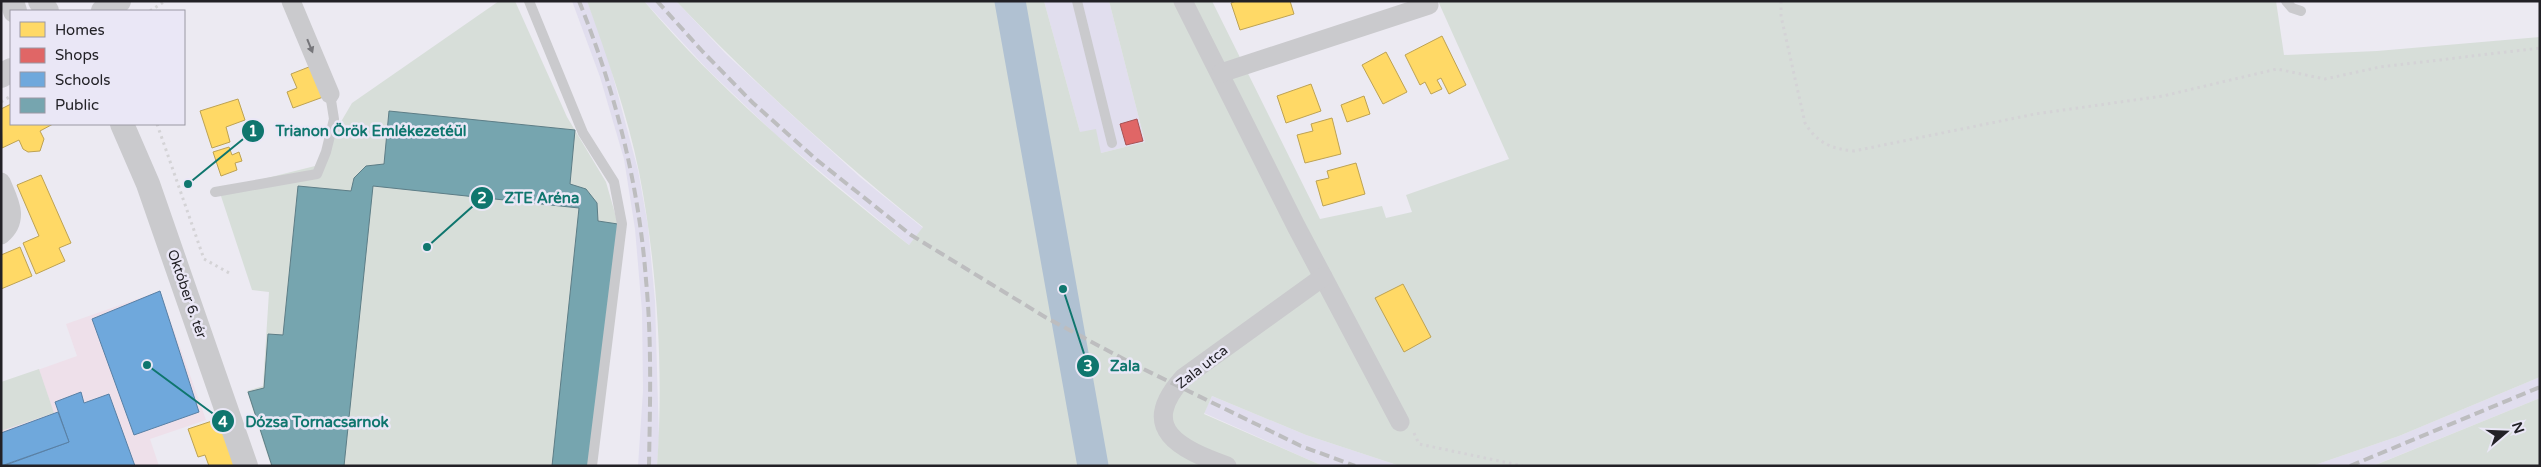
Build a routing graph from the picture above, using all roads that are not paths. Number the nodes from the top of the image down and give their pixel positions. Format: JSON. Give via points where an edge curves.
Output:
{"nodes":[{"id":1,"x":291,"y":1,"type":"edge"},
{"id":2,"x":529,"y":1,"type":"edge"},
{"id":3,"x":1077,"y":1,"type":"edge"},
{"id":4,"x":1183,"y":1,"type":"edge"},
{"id":5,"x":2286,"y":1,"type":"edge"},
{"id":6,"x":1429,"y":5,"type":"dead end"},
{"id":7,"x":2301,"y":11,"type":"dead end"},
{"id":8,"x":1221,"y":74,"type":"junction"},
{"id":9,"x":330,"y":94,"type":"joint"},
{"id":10,"x":122,"y":125,"type":"edge"},
{"id":11,"x":134,"y":125,"type":"edge"},
{"id":12,"x":1112,"y":143,"type":"dead end"},
{"id":13,"x":1,"y":182,"type":"edge"},
{"id":14,"x":148,"y":184,"type":"junction"},
{"id":15,"x":215,"y":192,"type":"dead end"},
{"id":16,"x":1,"y":235,"type":"edge"},
{"id":17,"x":1324,"y":277,"type":"junction"},
{"id":18,"x":1400,"y":422,"type":"road end"},
{"id":19,"x":246,"y":466,"type":"edge"},
{"id":20,"x":592,"y":466,"type":"edge"},
{"id":21,"x":1227,"y":466,"type":"edge"}],
"edges":[{"from":1,"to":9,"type":"street","one_way":true},
{"from":2,"to":20,"type":"lane","via":[[583,133],[614,182],[622,224]]},
{"from":3,"to":12,"type":"lane"},
{"from":4,"to":8,"type":"street"},
{"from":5,"to":7,"type":"lane"},
{"from":6,"to":8,"type":"street"},
{"from":8,"to":17,"type":"street"},
{"from":9,"to":15,"type":"lane","via":[[334,119],[317,174]]},
{"from":10,"to":14,"type":"street","name":"Október 6. tér"},
{"from":11,"to":14,"type":"street"},
{"from":13,"to":16,"type":"street","via":[[13,215],[10,226]]},
{"from":14,"to":19,"type":"street","name":"Október 6. tér"},
{"from":17,"to":18,"type":"street"},
{"from":17,"to":21,"type":"street","name":"Zala utca","via":[[1183,378],[1166,399],[1164,418],[1172,439]]}]}
